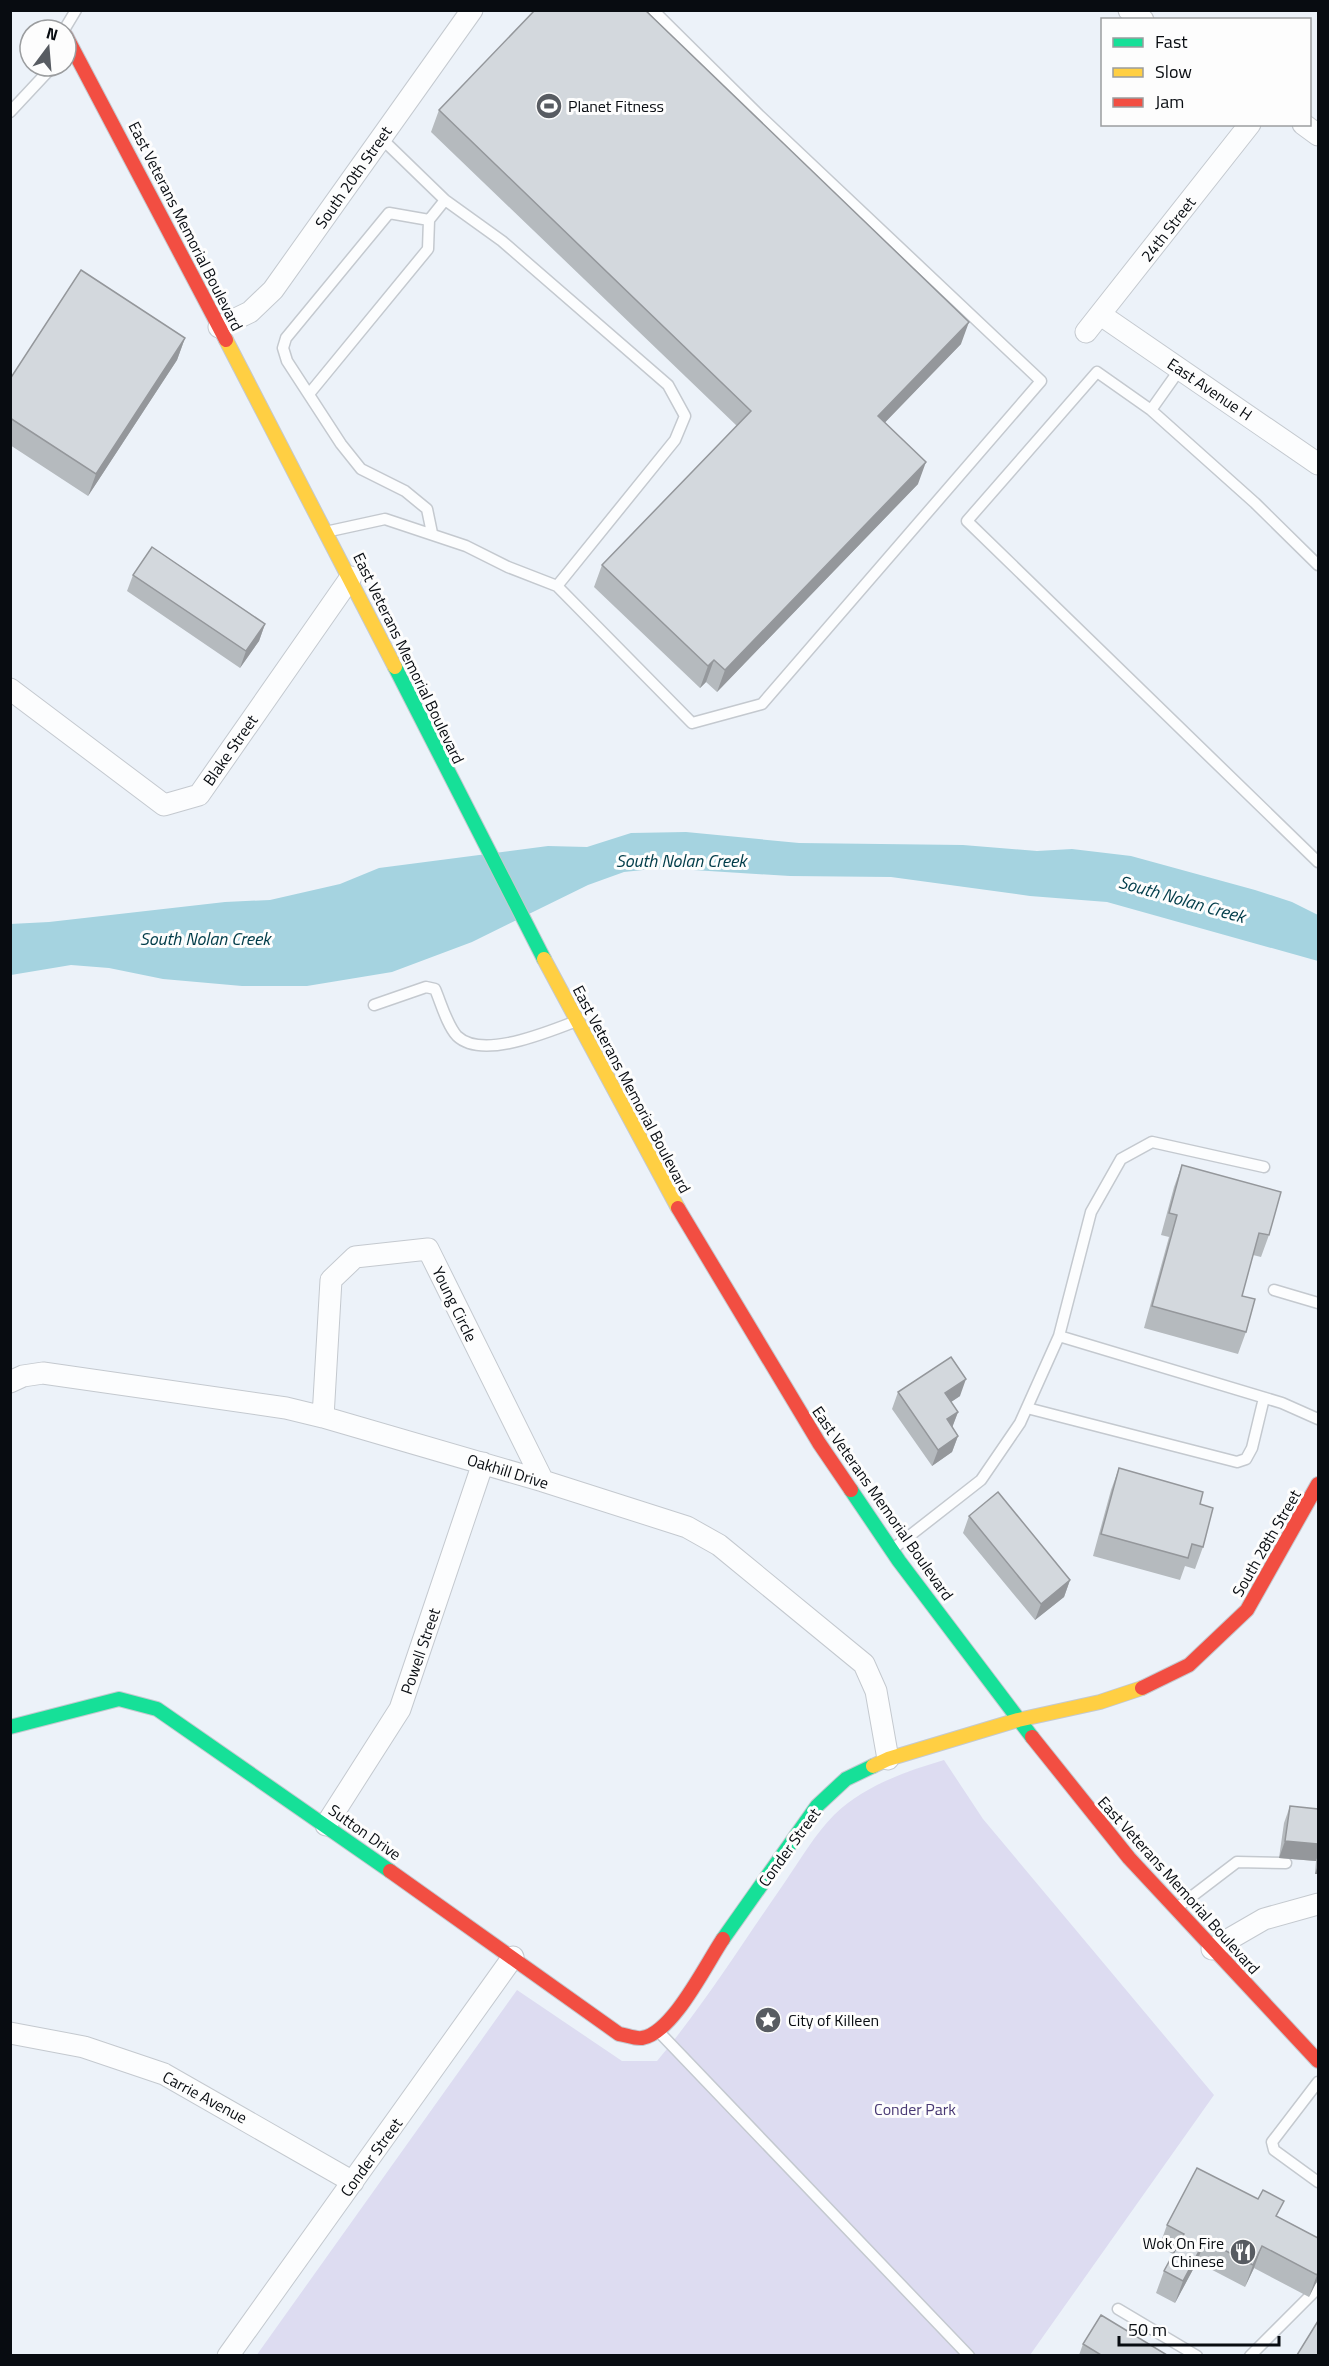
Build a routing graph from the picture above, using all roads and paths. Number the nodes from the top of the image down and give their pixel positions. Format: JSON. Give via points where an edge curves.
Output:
{"nodes":[{"id":1,"x":472,"y":10,"type":"edge"},
{"id":2,"x":653,"y":10,"type":"edge"},
{"id":3,"x":78,"y":63,"type":"edge"},
{"id":4,"x":42,"y":78,"type":"edge"},
{"id":5,"x":10,"y":112,"type":"edge"},
{"id":6,"x":1248,"y":126,"type":"edge"},
{"id":7,"x":1306,"y":126,"type":"edge"},
{"id":8,"x":1318,"y":135,"type":"edge"},
{"id":9,"x":381,"y":138,"type":"junction"},
{"id":10,"x":446,"y":200,"type":"junction"},
{"id":11,"x":429,"y":220,"type":"junction"},
{"id":12,"x":1101,"y":315,"type":"junction"},
{"id":13,"x":219,"y":327,"type":"junction"},
{"id":14,"x":1086,"y":332,"type":"dead end"},
{"id":15,"x":1180,"y":369,"type":"junction"},
{"id":16,"x":309,"y":394,"type":"junction"},
{"id":17,"x":1151,"y":410,"type":"junction"},
{"id":18,"x":1318,"y":464,"type":"edge"},
{"id":19,"x":327,"y":531,"type":"junction"},
{"id":20,"x":432,"y":533,"type":"junction"},
{"id":21,"x":1318,"y":565,"type":"edge"},
{"id":22,"x":351,"y":577,"type":"junction"},
{"id":23,"x":557,"y":586,"type":"junction"},
{"id":24,"x":10,"y":689,"type":"edge"},
{"id":25,"x":1318,"y":862,"type":"edge"},
{"id":26,"x":374,"y":1005,"type":"dead end"},
{"id":27,"x":577,"y":1021,"type":"junction"},
{"id":28,"x":1264,"y":1167,"type":"dead end"},
{"id":29,"x":1274,"y":1290,"type":"dead end"},
{"id":30,"x":1318,"y":1303,"type":"edge"},
{"id":31,"x":1059,"y":1336,"type":"junction"},
{"id":32,"x":10,"y":1382,"type":"edge"},
{"id":33,"x":1264,"y":1398,"type":"junction"},
{"id":34,"x":1027,"y":1408,"type":"junction"},
{"id":35,"x":323,"y":1417,"type":"junction"},
{"id":36,"x":1318,"y":1419,"type":"edge"},
{"id":37,"x":483,"y":1463,"type":"junction"},
{"id":38,"x":543,"y":1481,"type":"junction"},
{"id":39,"x":1318,"y":1484,"type":"edge"},
{"id":40,"x":892,"y":1550,"type":"junction"},
{"id":41,"x":1018,"y":1720,"type":"junction"},
{"id":42,"x":10,"y":1727,"type":"edge"},
{"id":43,"x":888,"y":1759,"type":"junction"},
{"id":44,"x":326,"y":1825,"type":"junction"},
{"id":45,"x":1286,"y":1863,"type":"dead end"},
{"id":46,"x":1318,"y":1904,"type":"edge"},
{"id":47,"x":1175,"y":1908,"type":"junction"},
{"id":48,"x":1212,"y":1949,"type":"junction"},
{"id":49,"x":513,"y":1957,"type":"junction"},
{"id":50,"x":658,"y":2031,"type":"junction"},
{"id":51,"x":10,"y":2033,"type":"edge"},
{"id":52,"x":1318,"y":2061,"type":"edge"},
{"id":53,"x":1318,"y":2082,"type":"edge"},
{"id":54,"x":353,"y":2182,"type":"junction"},
{"id":55,"x":1318,"y":2182,"type":"edge"},
{"id":56,"x":1318,"y":2288,"type":"edge"},
{"id":57,"x":1118,"y":2309,"type":"dead end"},
{"id":58,"x":228,"y":2355,"type":"edge"},
{"id":59,"x":969,"y":2355,"type":"edge"},
{"id":60,"x":1197,"y":2355,"type":"edge"},
{"id":61,"x":1250,"y":2355,"type":"edge"}],
"edges":[{"from":1,"to":9,"type":"street","name":"South 20th Street"},
{"from":2,"to":23,"type":"lane","via":[[759,116],[1041,381],[762,704],[692,723]]},
{"from":3,"to":13,"type":"main road","name":"East Veterans Memorial Boulevard"},
{"from":4,"to":5,"type":"lane"},
{"from":6,"to":12,"type":"street","name":"24th Street"},
{"from":7,"to":8,"type":"street"},
{"from":9,"to":10,"type":"lane"},
{"from":9,"to":13,"type":"street","name":"South 20th Street","via":[[273,290],[250,312]]},
{"from":10,"to":11,"type":"lane"},
{"from":10,"to":23,"type":"lane","via":[[502,241],[668,384],[685,416],[675,440]]},
{"from":11,"to":16,"type":"lane","via":[[428,249]]},
{"from":11,"to":16,"type":"lane","via":[[389,213],[286,338],[283,348],[287,361]]},
{"from":12,"to":14,"type":"street","name":"24th Street"},
{"from":12,"to":15,"type":"street","name":"East Avenue H"},
{"from":13,"to":19,"type":"main road","name":"East Veterans Memorial Boulevard"},
{"from":15,"to":17,"type":"lane"},
{"from":15,"to":18,"type":"street","name":"East Avenue H"},
{"from":16,"to":20,"type":"lane","via":[[361,469],[405,492],[427,509]]},
{"from":17,"to":21,"type":"lane"},
{"from":17,"to":25,"type":"lane","via":[[1098,372],[967,521]]},
{"from":19,"to":20,"type":"lane","via":[[385,519]]},
{"from":19,"to":22,"type":"main road","name":"East Veterans Memorial Boulevard"},
{"from":20,"to":23,"type":"lane"},
{"from":22,"to":24,"type":"street","name":"Blake Street","via":[[199,795],[164,805]]},
{"from":22,"to":27,"type":"main road","name":"East Veterans Memorial Boulevard"},
{"from":26,"to":27,"type":"lane","via":[[426,987],[435,989],[456,1035],[465,1041],[495,1045],[515,1044]]},
{"from":27,"to":40,"type":"main road","name":"East Veterans Memorial Boulevard","via":[[685,1222],[819,1443]]},
{"from":28,"to":31,"type":"lane","via":[[1152,1142],[1121,1160],[1091,1212]]},
{"from":29,"to":30,"type":"lane"},
{"from":31,"to":33,"type":"lane"},
{"from":31,"to":34,"type":"lane"},
{"from":32,"to":35,"type":"street","name":"Oakhill Drive","via":[[43,1373],[286,1408]]},
{"from":33,"to":34,"type":"lane","via":[[1251,1448],[1246,1459],[1237,1462]]},
{"from":33,"to":36,"type":"lane"},
{"from":34,"to":40,"type":"lane","via":[[981,1480]]},
{"from":35,"to":37,"type":"street","name":"Oakhill Drive"},
{"from":35,"to":38,"type":"street","name":"Young Circle","via":[[331,1280],[355,1257],[428,1249]]},
{"from":37,"to":38,"type":"street","name":"Oakhill Drive"},
{"from":37,"to":44,"type":"street","name":"Powell Street","via":[[400,1709]]},
{"from":38,"to":43,"type":"street","name":"Oakhill Drive","via":[[687,1527],[719,1545],[864,1664],[876,1691]]},
{"from":39,"to":41,"type":"main road","name":"South 28th Street","via":[[1246,1610],[1189,1665],[1153,1684],[1100,1702]]},
{"from":40,"to":41,"type":"main road","name":"East Veterans Memorial Boulevard"},
{"from":41,"to":43,"type":"main road","name":"Conder Street"},
{"from":41,"to":47,"type":"main road","name":"East Veterans Memorial Boulevard","via":[[1129,1858]]},
{"from":42,"to":44,"type":"main road","name":"Sutton Drive","via":[[119,1699],[139,1702],[157,1709]]},
{"from":43,"to":50,"type":"main road","name":"Conder Street","via":[[846,1779],[817,1806],[676,2011]]},
{"from":44,"to":49,"type":"main road","name":"Sutton Drive"},
{"from":45,"to":47,"type":"lane","via":[[1237,1862]]},
{"from":46,"to":48,"type":"street","via":[[1264,1919]]},
{"from":47,"to":48,"type":"main road","name":"East Veterans Memorial Boulevard"},
{"from":48,"to":52,"type":"main road","name":"East Veterans Memorial Boulevard"},
{"from":49,"to":50,"type":"main road","name":"Sutton Drive","via":[[619,2034],[641,2038]]},
{"from":49,"to":54,"type":"street","name":"Conder Street"},
{"from":50,"to":59,"type":"lane"},
{"from":51,"to":54,"type":"street","name":"Carrie Avenue","via":[[84,2047],[164,2074]]},
{"from":53,"to":55,"type":"lane","via":[[1272,2142],[1274,2150]]},
{"from":54,"to":58,"type":"street","name":"Conder Street"},
{"from":56,"to":61,"type":"lane"},
{"from":57,"to":60,"type":"lane"}]}
